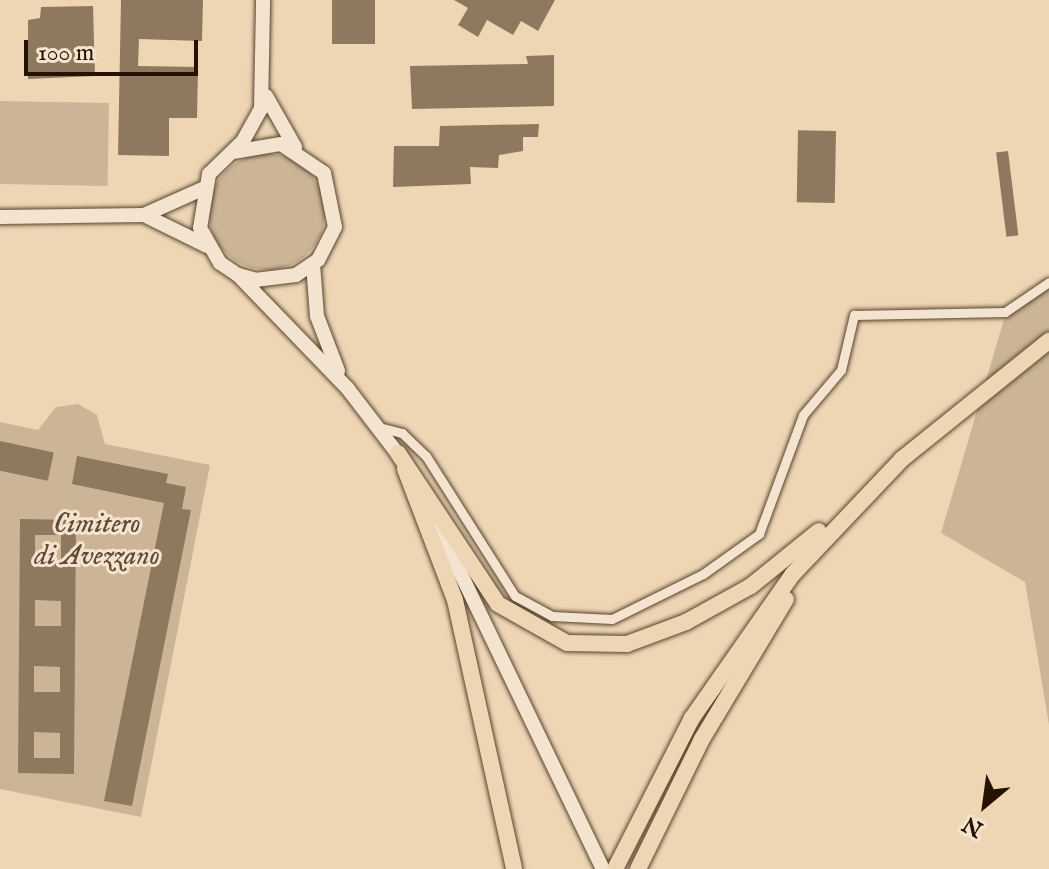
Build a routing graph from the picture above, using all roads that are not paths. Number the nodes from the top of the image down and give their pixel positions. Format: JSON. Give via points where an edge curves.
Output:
{"nodes":[{"id":1,"x":263,"y":0,"type":"edge"},
{"id":2,"x":265,"y":92,"type":"junction"},
{"id":3,"x":297,"y":149,"type":"junction"},
{"id":4,"x":233,"y":152,"type":"junction"},
{"id":5,"x":202,"y":189,"type":"junction"},
{"id":6,"x":144,"y":215,"type":"junction"},
{"id":7,"x":0,"y":217,"type":"edge"},
{"id":8,"x":207,"y":246,"type":"junction"},
{"id":9,"x":313,"y":264,"type":"junction"},
{"id":10,"x":238,"y":275,"type":"junction"},
{"id":11,"x":1049,"y":282,"type":"edge"},
{"id":12,"x":1049,"y":341,"type":"edge"},
{"id":13,"x":348,"y":389,"type":"junction"},
{"id":14,"x":379,"y":427,"type":"junction"},
{"id":15,"x":398,"y":453,"type":"junction"},
{"id":16,"x":902,"y":459,"type":"junction"},
{"id":17,"x":612,"y":868,"type":"edge"},
{"id":18,"x":514,"y":869,"type":"edge"},
{"id":19,"x":638,"y":869,"type":"edge"}],
"edges":[{"from":1,"to":2,"type":"main road"},
{"from":2,"to":3,"type":"main road"},
{"from":2,"to":4,"type":"main road","via":[[252,131]]},
{"from":3,"to":4,"type":"main road","via":[[264,143]]},
{"from":3,"to":9,"type":"main road","via":[[324,173],[336,208],[329,244]]},
{"from":4,"to":5,"type":"main road"},
{"from":5,"to":6,"type":"main road"},
{"from":5,"to":8,"type":"main road","via":[[198,208]]},
{"from":6,"to":7,"type":"main road"},
{"from":6,"to":8,"type":"main road"},
{"from":8,"to":10,"type":"main road"},
{"from":9,"to":10,"type":"main road","via":[[277,280]]},
{"from":9,"to":13,"type":"main road","via":[[317,316]]},
{"from":10,"to":13,"type":"main road"},
{"from":11,"to":14,"type":"street","via":[[1005,312],[854,315],[841,370],[803,415],[756,538],[687,583],[606,621],[552,616],[515,596],[426,456],[402,433]]},
{"from":12,"to":16,"type":"highway"},
{"from":13,"to":14,"type":"main road"},
{"from":14,"to":15,"type":"main road"},
{"from":15,"to":16,"type":"highway","via":[[498,604],[543,635],[596,646],[664,632],[740,594]]},
{"from":15,"to":17,"type":"main road"},
{"from":15,"to":18,"type":"highway","via":[[455,600]]},
{"from":16,"to":17,"type":"highway","via":[[810,554],[751,628],[685,730]]},
{"from":16,"to":19,"type":"highway","via":[[776,614]]}]}
